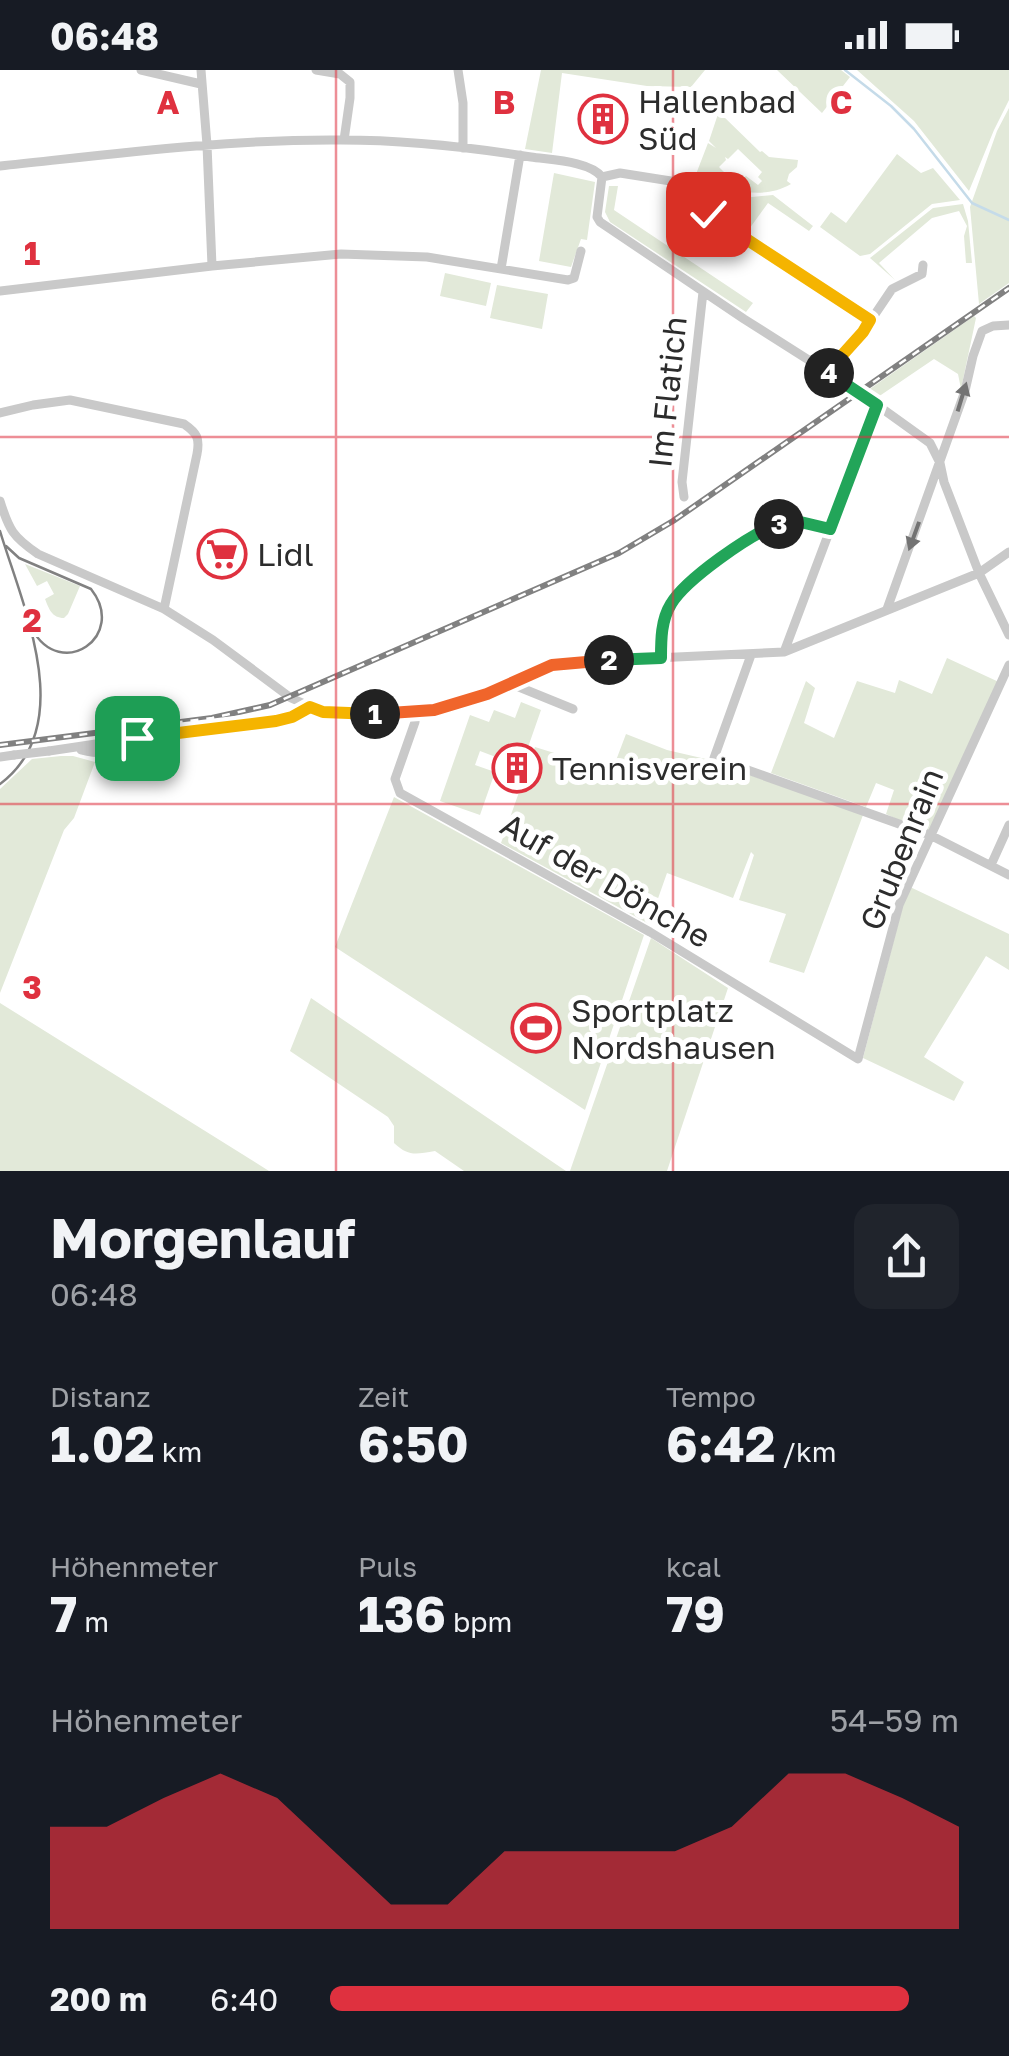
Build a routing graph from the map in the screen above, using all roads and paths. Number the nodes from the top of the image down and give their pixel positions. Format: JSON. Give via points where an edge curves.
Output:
{"nodes":[{"id":1,"x":141,"y":70,"type":"edge"},
{"id":2,"x":201,"y":70,"type":"edge"},
{"id":3,"x":316,"y":70,"type":"edge"},
{"id":4,"x":458,"y":70,"type":"edge"},
{"id":5,"x":201,"y":84,"type":"junction"},
{"id":6,"x":344,"y":140,"type":"junction"},
{"id":7,"x":207,"y":145,"type":"junction"},
{"id":8,"x":463,"y":148,"type":"junction"},
{"id":9,"x":520,"y":155,"type":"junction"},
{"id":10,"x":0,"y":166,"type":"edge"},
{"id":11,"x":602,"y":177,"type":"junction"},
{"id":12,"x":582,"y":251,"type":"dead end"},
{"id":13,"x":923,"y":265,"type":"dead end"},
{"id":14,"x":212,"y":266,"type":"junction"},
{"id":15,"x":500,"y":269,"type":"junction"},
{"id":16,"x":0,"y":291,"type":"edge"},
{"id":17,"x":703,"y":292,"type":"junction"},
{"id":18,"x":870,"y":320,"type":"junction"},
{"id":19,"x":1009,"y":326,"type":"edge"},
{"id":20,"x":827,"y":372,"type":"junction"},
{"id":21,"x":877,"y":405,"type":"junction"},
{"id":22,"x":0,"y":413,"type":"edge"},
{"id":23,"x":940,"y":463,"type":"junction"},
{"id":24,"x":684,"y":497,"type":"dead end"},
{"id":25,"x":1,"y":506,"type":"edge"},
{"id":26,"x":830,"y":529,"type":"junction"},
{"id":27,"x":1009,"y":552,"type":"edge"},
{"id":28,"x":979,"y":573,"type":"junction"},
{"id":29,"x":164,"y":610,"type":"junction"},
{"id":30,"x":887,"y":610,"type":"junction"},
{"id":31,"x":1009,"y":634,"type":"edge"},
{"id":32,"x":784,"y":652,"type":"junction"},
{"id":33,"x":751,"y":654,"type":"junction"},
{"id":34,"x":661,"y":658,"type":"junction"},
{"id":35,"x":1009,"y":665,"type":"edge"},
{"id":36,"x":509,"y":683,"type":"junction"},
{"id":37,"x":310,"y":707,"type":"junction"},
{"id":38,"x":574,"y":709,"type":"dead end"},
{"id":39,"x":415,"y":712,"type":"junction"},
{"id":40,"x":0,"y":756,"type":"edge"},
{"id":41,"x":1009,"y":825,"type":"edge"},
{"id":42,"x":930,"y":835,"type":"junction"},
{"id":43,"x":991,"y":866,"type":"junction"},
{"id":44,"x":1009,"y":875,"type":"edge"},
{"id":45,"x":858,"y":1059,"type":"joint"}],
"edges":[{"from":1,"to":5,"type":"street"},
{"from":2,"to":5,"type":"street"},
{"from":3,"to":6,"type":"street","via":[[350,82]]},
{"from":4,"to":8,"type":"street"},
{"from":5,"to":7,"type":"street"},
{"from":6,"to":7,"type":"street"},
{"from":6,"to":8,"type":"street"},
{"from":7,"to":10,"type":"street"},
{"from":7,"to":14,"type":"street"},
{"from":8,"to":9,"type":"street"},
{"from":9,"to":11,"type":"street","via":[[592,167]]},
{"from":9,"to":15,"type":"street"},
{"from":11,"to":17,"type":"street","via":[[600,222]]},
{"from":11,"to":18,"type":"street","via":[[620,173],[676,182],[708,214]]},
{"from":12,"to":15,"type":"street","via":[[568,280]]},
{"from":13,"to":18,"type":"street","via":[[922,274],[892,288]]},
{"from":14,"to":15,"type":"street","via":[[341,254],[427,257]]},
{"from":14,"to":16,"type":"street"},
{"from":17,"to":20,"type":"street"},
{"from":17,"to":24,"type":"street","name":"Im Flatich"},
{"from":18,"to":20,"type":"street"},
{"from":23,"to":19,"type":"street","one_way":true,"via":[[982,331]]},
{"from":20,"to":21,"type":"street"},
{"from":21,"to":23,"type":"street","via":[[930,442]]},
{"from":21,"to":26,"type":"street"},
{"from":22,"to":29,"type":"street","via":[[70,400],[195,431],[198,447]]},
{"from":23,"to":28,"type":"street"},
{"from":23,"to":30,"type":"street","one_way":true},
{"from":25,"to":29,"type":"street","via":[[19,542]]},
{"from":26,"to":32,"type":"street"},
{"from":26,"to":34,"type":"street","via":[[792,520],[769,528],[697,576],[664,617]]},
{"from":27,"to":28,"type":"street"},
{"from":28,"to":30,"type":"street"},
{"from":28,"to":31,"type":"street"},
{"from":29,"to":37,"type":"street"},
{"from":30,"to":32,"type":"street"},
{"from":32,"to":33,"type":"street"},
{"from":33,"to":34,"type":"street"},
{"from":33,"to":42,"type":"street","via":[[714,758]]},
{"from":34,"to":36,"type":"street","via":[[567,662]]},
{"from":35,"to":42,"type":"street","name":"Grubenrain"},
{"from":36,"to":38,"type":"street"},
{"from":36,"to":39,"type":"street","via":[[458,704]]},
{"from":37,"to":39,"type":"street"},
{"from":37,"to":40,"type":"street","bridge":true,"via":[[276,721],[164,734],[126,752],[72,748]]},
{"from":39,"to":45,"type":"street","name":"Auf der Dönche","via":[[395,779],[400,793],[650,932]]},
{"from":41,"to":43,"type":"street"},
{"from":42,"to":43,"type":"street"},
{"from":42,"to":45,"type":"street","name":"Grubenrain","via":[[899,905]]},
{"from":43,"to":44,"type":"street"}]}
